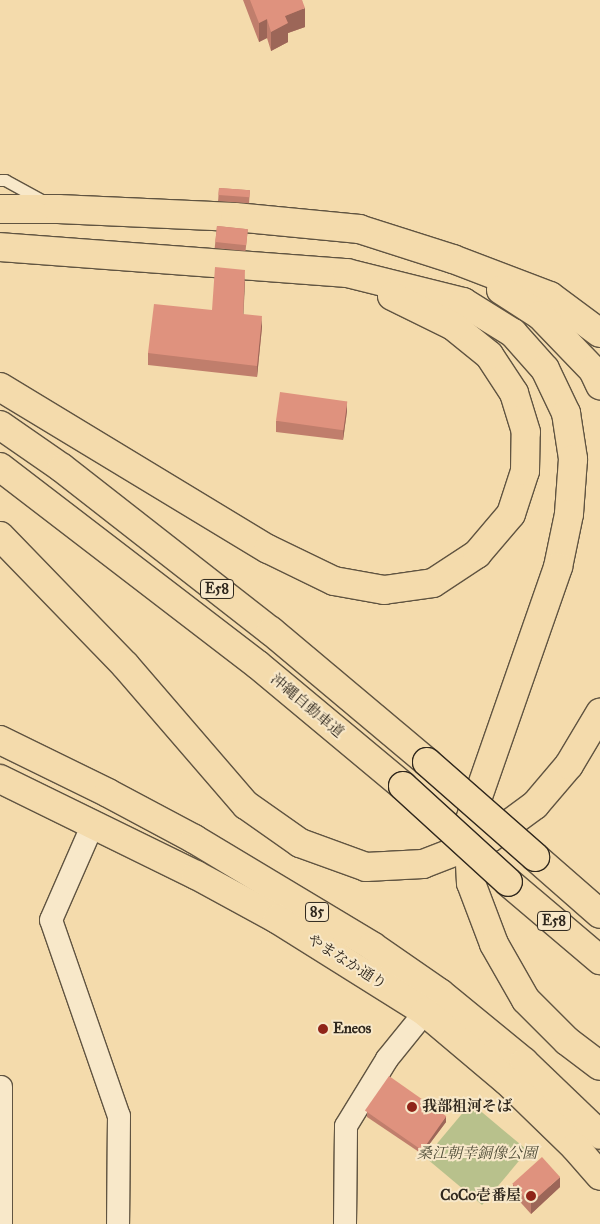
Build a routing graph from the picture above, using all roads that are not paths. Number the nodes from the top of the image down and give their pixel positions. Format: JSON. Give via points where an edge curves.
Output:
{"nodes":[{"id":1,"x":0,"y":180,"type":"edge"},
{"id":2,"x":0,"y":208,"type":"edge"},
{"id":3,"x":58,"y":208,"type":"junction"},
{"id":4,"x":0,"y":247,"type":"edge"},
{"id":5,"x":453,"y":259,"type":"junction"},
{"id":6,"x":347,"y":274,"type":"junction"},
{"id":7,"x":600,"y":333,"type":"edge"},
{"id":8,"x":600,"y":385,"type":"edge"},
{"id":9,"x":0,"y":387,"type":"edge"},
{"id":10,"x":0,"y":425,"type":"edge"},
{"id":11,"x":0,"y":467,"type":"edge"},
{"id":12,"x":0,"y":536,"type":"edge"},
{"id":13,"x":600,"y":713,"type":"edge"},
{"id":14,"x":0,"y":740,"type":"edge"},
{"id":15,"x":0,"y":779,"type":"edge"},
{"id":16,"x":93,"y":824,"type":"junction"},
{"id":17,"x":600,"y":914,"type":"edge"},
{"id":18,"x":600,"y":960,"type":"edge"},
{"id":19,"x":425,"y":1012,"type":"junction"},
{"id":20,"x":600,"y":1066,"type":"edge"},
{"id":21,"x":2,"y":1087,"type":"dead end"},
{"id":22,"x":600,"y":1135,"type":"edge"},
{"id":23,"x":600,"y":1176,"type":"edge"},
{"id":24,"x":1,"y":1224,"type":"edge"},
{"id":25,"x":118,"y":1224,"type":"edge"},
{"id":26,"x":345,"y":1224,"type":"edge"}],
"edges":[{"from":1,"to":3,"type":"lane"},
{"from":2,"to":3,"type":"main road"},
{"from":3,"to":5,"type":"main road","via":[[236,217],[359,229]]},
{"from":4,"to":6,"type":"main road"},
{"from":5,"to":7,"type":"main road","via":[[550,296]]},
{"from":5,"to":8,"type":"main road","via":[[540,315],[593,370]]},
{"from":6,"to":9,"type":"main road","via":[[453,326],[489,355],[514,393],[526,432],[525,471],[510,514],[476,554],[433,582],[384,590],[334,580],[268,549]]},
{"from":6,"to":20,"type":"main road","via":[[463,302],[513,332],[545,369],[566,413],[573,459],[569,514],[558,567],[468,826],[471,883],[494,944],[526,1000],[567,1041]]},
{"from":10,"to":17,"type":"main road","number":"E58","bridge":true,"via":[[62,468],[271,631]]},
{"from":11,"to":18,"type":"main road","name":"沖縄自動車道","number":"E58","bridge":true,"via":[[258,665],[403,786]]},
{"from":12,"to":13,"type":"main road","via":[[125,665],[246,805],[300,843],[366,867],[423,864],[490,838],[535,805],[569,765]]},
{"from":14,"to":22,"type":"main road","name":"やまなか通り","number":"85","via":[[194,839],[372,946],[440,993],[524,1062]]},
{"from":15,"to":16,"type":"main road","name":"やまなか通り","number":"85"},
{"from":16,"to":19,"type":"main road","name":"やまなか通り","number":"85","via":[[277,919]]},
{"from":16,"to":25,"type":"street","via":[[51,920],[119,1116]]},
{"from":19,"to":23,"type":"main road","name":"やまなか通り","number":"85","via":[[507,1081]]},
{"from":19,"to":26,"type":"street","via":[[387,1059],[346,1126]]},
{"from":21,"to":24,"type":"street"}]}
